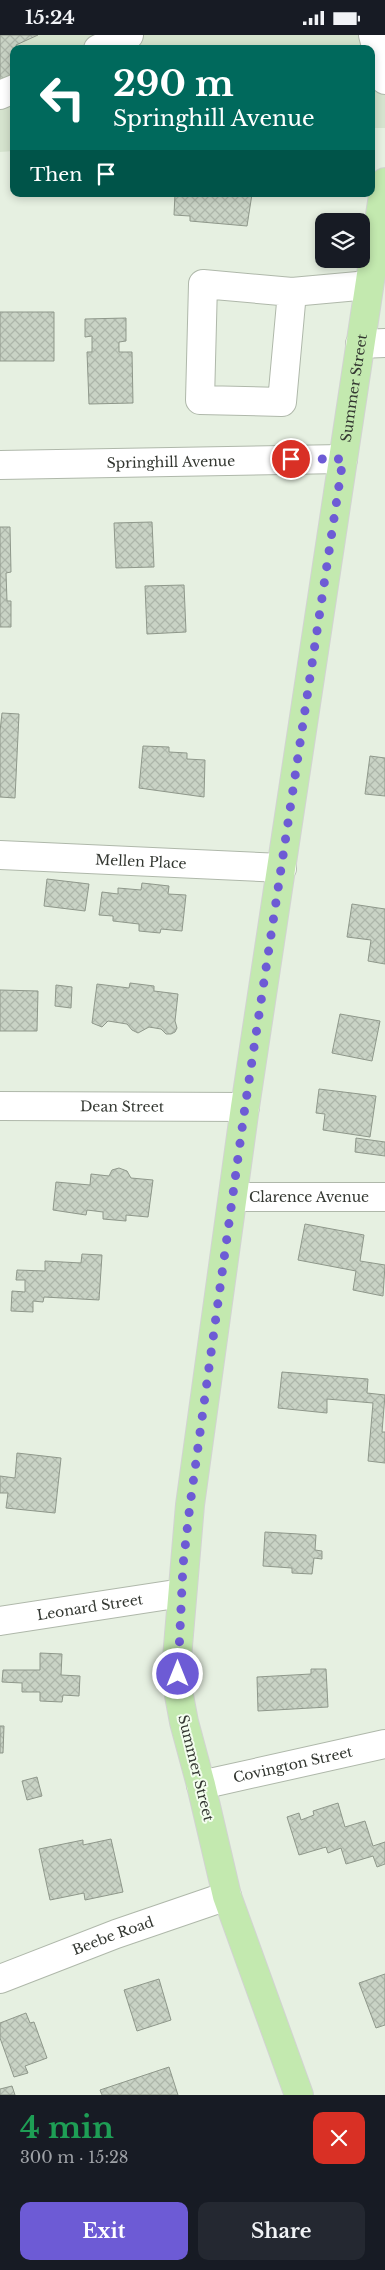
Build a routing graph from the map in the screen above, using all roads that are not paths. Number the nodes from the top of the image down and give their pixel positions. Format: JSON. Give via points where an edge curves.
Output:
{"nodes":[{"id":1,"x":129,"y":35,"type":"edge"},
{"id":2,"x":373,"y":35,"type":"edge"},
{"id":3,"x":107,"y":45,"type":"edge"},
{"id":4,"x":385,"y":79,"type":"edge"},
{"id":5,"x":385,"y":183,"type":"edge"},
{"id":6,"x":369,"y":285,"type":"junction"},
{"id":7,"x":292,"y":292,"type":"junction"},
{"id":8,"x":372,"y":343,"type":"edge"},
{"id":9,"x":343,"y":459,"type":"junction"},
{"id":10,"x":0,"y":465,"type":"edge"},
{"id":11,"x":0,"y":855,"type":"edge"},
{"id":12,"x":282,"y":868,"type":"junction"},
{"id":13,"x":0,"y":1106,"type":"edge"},
{"id":14,"x":245,"y":1107,"type":"junction"},
{"id":15,"x":232,"y":1197,"type":"junction"},
{"id":16,"x":385,"y":1197,"type":"edge"},
{"id":17,"x":182,"y":1593,"type":"junction"},
{"id":18,"x":0,"y":1621,"type":"edge"},
{"id":19,"x":385,"y":1744,"type":"edge"},
{"id":20,"x":201,"y":1785,"type":"junction"},
{"id":21,"x":228,"y":1896,"type":"junction"},
{"id":22,"x":0,"y":1979,"type":"edge"},
{"id":23,"x":299,"y":2095,"type":"edge"}],
"edges":[{"from":1,"to":3,"type":"street"},
{"from":2,"to":4,"type":"street"},
{"from":5,"to":6,"type":"main road","name":"Summer Street"},
{"from":6,"to":7,"type":"street"},
{"from":6,"to":8,"type":"main road","name":"Summer Street"},
{"from":7,"to":7,"type":"street","via":[[203,284],[200,400],[282,402]]},
{"from":8,"to":9,"type":"main road","name":"Summer Street"},
{"from":9,"to":10,"type":"street","name":"Springhill Avenue"},
{"from":9,"to":12,"type":"main road","name":"Summer Street"},
{"from":11,"to":12,"type":"street","name":"Mellen Place"},
{"from":12,"to":14,"type":"main road","name":"Summer Street"},
{"from":13,"to":14,"type":"street","name":"Dean Street"},
{"from":14,"to":15,"type":"main road","name":"Summer Street"},
{"from":15,"to":16,"type":"street","name":"Clarence Avenue"},
{"from":15,"to":17,"type":"main road","name":"Summer Street","via":[[190,1505]]},
{"from":17,"to":18,"type":"street","name":"Leonard Street"},
{"from":17,"to":20,"type":"main road","name":"Summer Street","via":[[178,1690]]},
{"from":19,"to":20,"type":"street","name":"Covington Street"},
{"from":20,"to":21,"type":"main road","name":"Summer Street"},
{"from":21,"to":22,"type":"street","name":"Beebe Road","via":[[107,1937]]},
{"from":21,"to":23,"type":"main road","name":"Summer Street"}]}
